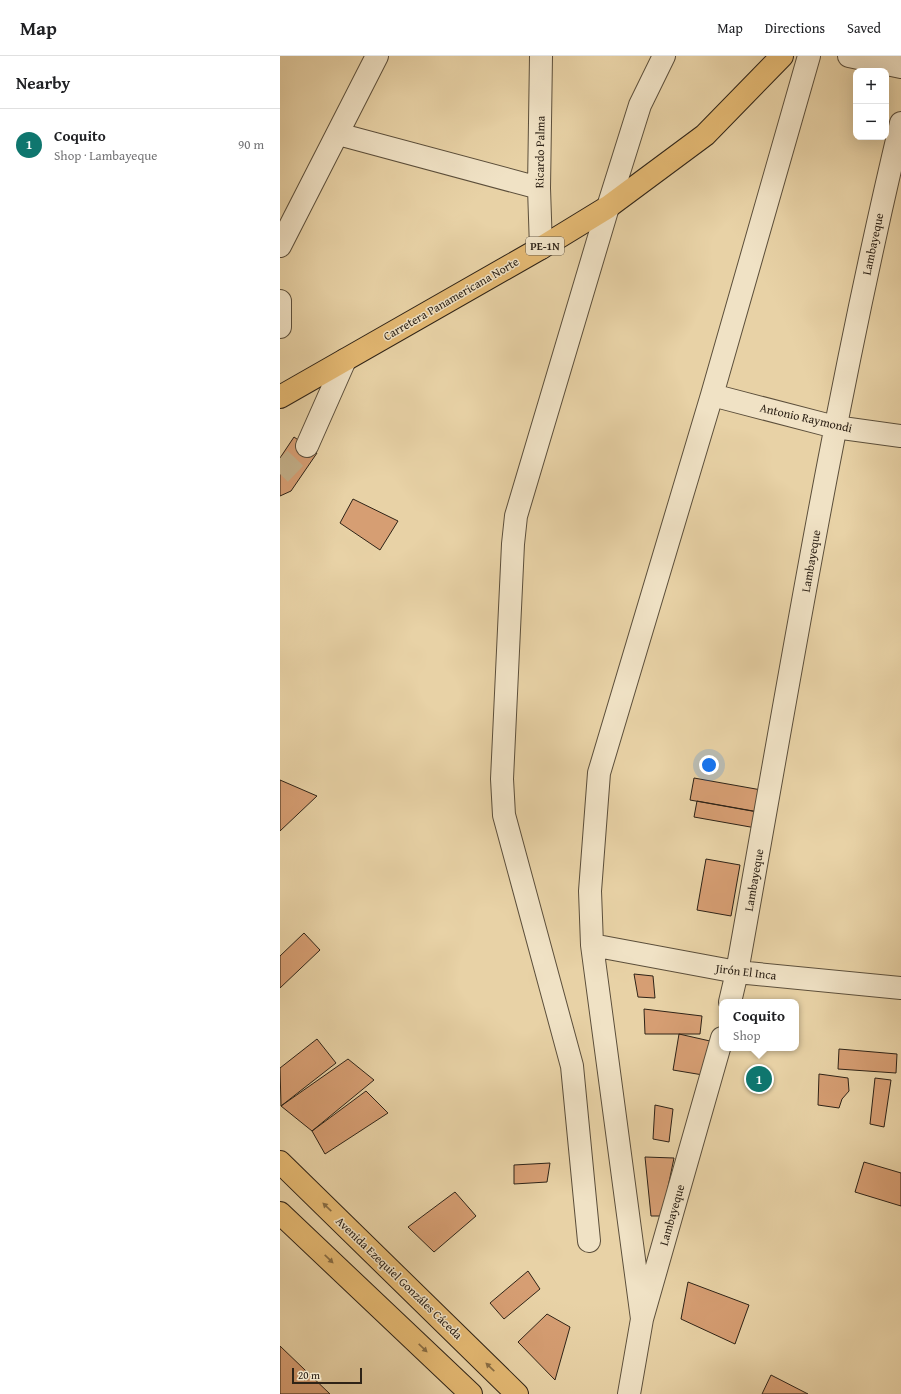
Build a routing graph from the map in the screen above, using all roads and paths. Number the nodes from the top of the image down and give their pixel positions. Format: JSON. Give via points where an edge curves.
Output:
{"nodes":[{"id":1,"x":377,"y":56,"type":"edge"},
{"id":2,"x":541,"y":56,"type":"edge"},
{"id":3,"x":664,"y":56,"type":"edge"},
{"id":4,"x":782,"y":56,"type":"edge"},
{"id":5,"x":809,"y":56,"type":"edge"},
{"id":6,"x":849,"y":56,"type":"edge"},
{"id":7,"x":901,"y":67,"type":"edge"},
{"id":8,"x":901,"y":123,"type":"edge"},
{"id":9,"x":338,"y":134,"type":"junction"},
{"id":10,"x":539,"y":188,"type":"junction"},
{"id":11,"x":608,"y":207,"type":"junction"},
{"id":12,"x":280,"y":246,"type":"edge"},
{"id":13,"x":541,"y":248,"type":"junction"},
{"id":14,"x":280,"y":301,"type":"edge"},
{"id":15,"x":280,"y":327,"type":"edge"},
{"id":16,"x":345,"y":360,"type":"junction"},
{"id":17,"x":712,"y":395,"type":"junction"},
{"id":18,"x":280,"y":397,"type":"edge"},
{"id":19,"x":834,"y":427,"type":"junction"},
{"id":20,"x":901,"y":436,"type":"edge"},
{"id":21,"x":307,"y":446,"type":"tunnel mouth"},
{"id":22,"x":592,"y":946,"type":"junction"},
{"id":23,"x":737,"y":972,"type":"junction"},
{"id":24,"x":901,"y":988,"type":"edge"},
{"id":25,"x":731,"y":999,"type":"edge"},
{"id":26,"x":719,"y":1049,"type":"edge"},
{"id":27,"x":280,"y":1162,"type":"edge"},
{"id":28,"x":280,"y":1213,"type":"edge"},
{"id":29,"x":589,"y":1241,"type":"dead end"},
{"id":30,"x":374,"y":1254,"type":"junction"},
{"id":31,"x":350,"y":1279,"type":"junction"},
{"id":32,"x":642,"y":1319,"type":"junction"},
{"id":33,"x":471,"y":1394,"type":"edge"},
{"id":34,"x":518,"y":1394,"type":"edge"},
{"id":35,"x":629,"y":1394,"type":"edge"}],
"edges":[{"from":1,"to":9,"type":"street"},
{"from":2,"to":10,"type":"street","name":"Ricardo Palma"},
{"from":3,"to":11,"type":"street","via":[[640,105]]},
{"from":4,"to":11,"type":"main road","name":"Carretera Panamericana Norte","number":"PE-1N","via":[[705,135]]},
{"from":5,"to":17,"type":"street"},
{"from":6,"to":7,"type":"street"},
{"from":8,"to":19,"type":"street","name":"Lambayeque"},
{"from":9,"to":10,"type":"street"},
{"from":9,"to":12,"type":"street"},
{"from":10,"to":13,"type":"street","name":"Ricardo Palma"},
{"from":11,"to":13,"type":"main road","name":"Carretera Panamericana Norte","number":"PE-1N"},
{"from":11,"to":29,"type":"street","via":[[516,516],[502,779],[504,815],[572,1066]]},
{"from":13,"to":16,"type":"main road","name":"Carretera Panamericana Norte","number":"PE-1N"},
{"from":14,"to":15,"type":"street"},
{"from":16,"to":18,"type":"main road","name":"Carretera Panamericana Norte","number":"PE-1N"},
{"from":16,"to":21,"type":"street"},
{"from":17,"to":19,"type":"street","name":"Antonio Raymondi"},
{"from":17,"to":22,"type":"street","via":[[599,773],[590,891]]},
{"from":19,"to":20,"type":"street","name":"Antonio Raymondi"},
{"from":19,"to":23,"type":"street","name":"Lambayeque"},
{"from":22,"to":23,"type":"street","name":"Jirón El Inca"},
{"from":22,"to":32,"type":"street"},
{"from":23,"to":24,"type":"street","name":"Jirón El Inca"},
{"from":23,"to":25,"type":"street","name":"Lambayeque"},
{"from":26,"to":32,"type":"street","name":"Lambayeque"},
{"from":30,"to":27,"type":"main road","name":"Avenida Ezequiel Gonzáles Cáceda","one_way":true},
{"from":28,"to":31,"type":"main road","one_way":true},
{"from":30,"to":31,"type":"main road"},
{"from":34,"to":30,"type":"main road","name":"Avenida Ezequiel Gonzáles Cáceda","one_way":true},
{"from":31,"to":33,"type":"main road","one_way":true},
{"from":32,"to":35,"type":"street","name":"Lambayeque"}]}
